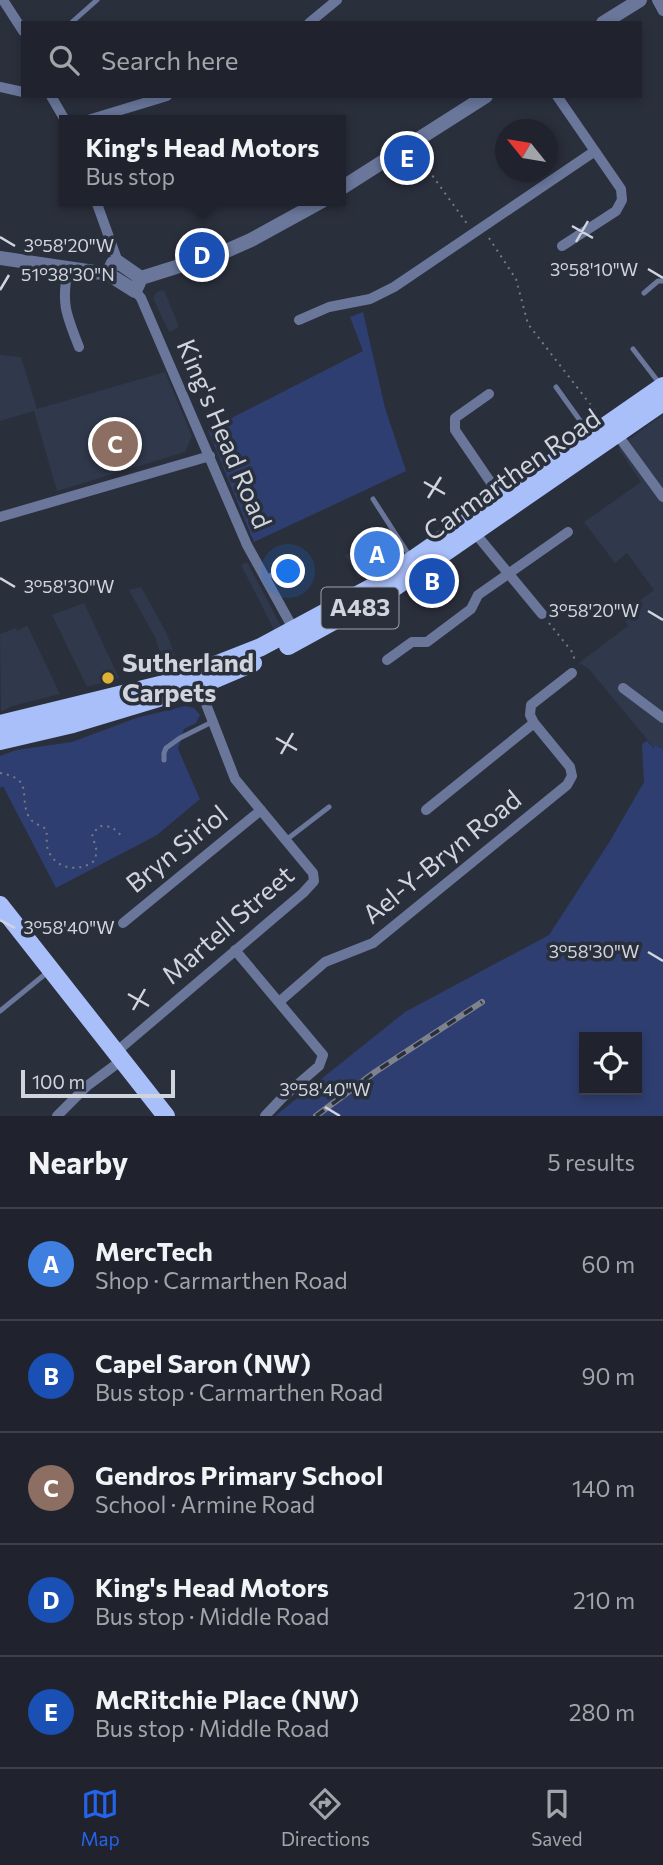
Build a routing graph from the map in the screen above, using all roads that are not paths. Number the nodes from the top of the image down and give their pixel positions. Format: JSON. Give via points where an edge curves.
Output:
{"nodes":[{"id":1,"x":3,"y":0,"type":"edge"},
{"id":2,"x":97,"y":0,"type":"edge"},
{"id":3,"x":337,"y":0,"type":"edge"},
{"id":4,"x":640,"y":0,"type":"edge"},
{"id":5,"x":657,"y":0,"type":"edge"},
{"id":6,"x":663,"y":11,"type":"edge"},
{"id":7,"x":73,"y":21,"type":"edge"},
{"id":8,"x":311,"y":21,"type":"edge"},
{"id":9,"x":606,"y":21,"type":"edge"},
{"id":10,"x":21,"y":28,"type":"edge"},
{"id":11,"x":0,"y":87,"type":"edge"},
{"id":12,"x":21,"y":92,"type":"edge"},
{"id":13,"x":51,"y":98,"type":"edge"},
{"id":14,"x":160,"y":98,"type":"edge"},
{"id":15,"x":483,"y":98,"type":"edge"},
{"id":16,"x":558,"y":98,"type":"edge"},
{"id":17,"x":62,"y":115,"type":"edge"},
{"id":18,"x":104,"y":115,"type":"edge"},
{"id":19,"x":595,"y":151,"type":"junction"},
{"id":20,"x":346,"y":185,"type":"edge"},
{"id":21,"x":97,"y":206,"type":"edge"},
{"id":22,"x":313,"y":206,"type":"edge"},
{"id":23,"x":562,"y":246,"type":"dead end"},
{"id":24,"x":0,"y":258,"type":"edge"},
{"id":25,"x":68,"y":268,"type":"junction"},
{"id":26,"x":113,"y":268,"type":"junction"},
{"id":27,"x":663,"y":281,"type":"edge"},
{"id":28,"x":138,"y":284,"type":"junction"},
{"id":29,"x":644,"y":293,"type":"dead end"},
{"id":30,"x":299,"y":320,"type":"dead end"},
{"id":31,"x":79,"y":347,"type":"dead end"},
{"id":32,"x":633,"y":349,"type":"dead end"},
{"id":33,"x":663,"y":386,"type":"edge"},
{"id":34,"x":556,"y":387,"type":"dead end"},
{"id":35,"x":489,"y":394,"type":"dead end"},
{"id":36,"x":663,"y":402,"type":"edge"},
{"id":37,"x":605,"y":431,"type":"junction"},
{"id":38,"x":210,"y":456,"type":"junction"},
{"id":39,"x":500,"y":496,"type":"junction"},
{"id":40,"x":663,"y":497,"type":"edge"},
{"id":41,"x":373,"y":499,"type":"dead end"},
{"id":42,"x":0,"y":517,"type":"edge"},
{"id":43,"x":568,"y":532,"type":"dead end"},
{"id":44,"x":475,"y":533,"type":"junction"},
{"id":45,"x":412,"y":560,"type":"junction"},
{"id":46,"x":297,"y":561,"type":"dead end"},
{"id":47,"x":508,"y":574,"type":"junction"},
{"id":48,"x":265,"y":579,"type":"junction"},
{"id":49,"x":542,"y":614,"type":"road end"},
{"id":50,"x":294,"y":630,"type":"junction"},
{"id":51,"x":387,"y":660,"type":"dead end"},
{"id":52,"x":572,"y":673,"type":"road end"},
{"id":53,"x":199,"y":686,"type":"junction"},
{"id":54,"x":622,"y":688,"type":"dead end"},
{"id":55,"x":663,"y":718,"type":"edge"},
{"id":56,"x":212,"y":722,"type":"junction"},
{"id":57,"x":534,"y":723,"type":"junction"},
{"id":58,"x":0,"y":724,"type":"edge"},
{"id":59,"x":0,"y":741,"type":"edge"},
{"id":60,"x":164,"y":760,"type":"dead end"},
{"id":61,"x":329,"y":807,"type":"dead end"},
{"id":62,"x":261,"y":810,"type":"junction"},
{"id":63,"x":426,"y":810,"type":"dead end"},
{"id":64,"x":286,"y":840,"type":"junction"},
{"id":65,"x":3,"y":912,"type":"edge"},
{"id":66,"x":123,"y":923,"type":"dead end"},
{"id":67,"x":235,"y":950,"type":"junction"},
{"id":68,"x":50,"y":969,"type":"junction"},
{"id":69,"x":279,"y":1002,"type":"junction"},
{"id":70,"x":0,"y":1011,"type":"edge"},
{"id":71,"x":119,"y":1056,"type":"junction"},
{"id":72,"x":57,"y":1116,"type":"edge"},
{"id":73,"x":166,"y":1116,"type":"edge"},
{"id":74,"x":265,"y":1116,"type":"edge"}],
"edges":[{"from":1,"to":10,"type":"street"},
{"from":2,"to":7,"type":"lane"},
{"from":3,"to":8,"type":"street"},
{"from":4,"to":9,"type":"street"},
{"from":5,"to":6,"type":"street"},
{"from":11,"to":12,"type":"street"},
{"from":13,"to":17,"type":"street"},
{"from":14,"to":18,"type":"street"},
{"from":15,"to":20,"type":"street"},
{"from":16,"to":19,"type":"street"},
{"from":19,"to":23,"type":"street","via":[[621,189],[622,200],[616,211]]},
{"from":19,"to":30,"type":"street","via":[[394,287]]},
{"from":21,"to":26,"type":"street"},
{"from":22,"to":28,"type":"street","via":[[225,252]]},
{"from":24,"to":25,"type":"street"},
{"from":25,"to":26,"type":"street"},
{"from":25,"to":31,"type":"street","via":[[64,309]]},
{"from":26,"to":28,"type":"street","via":[[120,283]]},
{"from":27,"to":29,"type":"lane"},
{"from":28,"to":38,"type":"street","name":"King's Head Road"},
{"from":32,"to":33,"type":"lane"},
{"from":33,"to":37,"type":"main road","name":"Carmarthen Road","number":"A483"},
{"from":34,"to":37,"type":"lane"},
{"from":35,"to":39,"type":"street","via":[[453,424]]},
{"from":36,"to":37,"type":"main road","name":"Carmarthen Road","number":"A483"},
{"from":37,"to":39,"type":"main road","name":"Carmarthen Road","number":"A483"},
{"from":37,"to":40,"type":"street"},
{"from":37,"to":44,"type":"main road","name":"Carmarthen Road","number":"A483"},
{"from":38,"to":42,"type":"street"},
{"from":38,"to":48,"type":"street","name":"King's Head Road"},
{"from":39,"to":45,"type":"main road","name":"Carmarthen Road","number":"A483"},
{"from":41,"to":45,"type":"lane"},
{"from":43,"to":47,"type":"street"},
{"from":44,"to":47,"type":"street"},
{"from":44,"to":53,"type":"main road","name":"Carmarthen Road","number":"A483","via":[[343,618]]},
{"from":45,"to":50,"type":"main road","name":"Carmarthen Road","number":"A483"},
{"from":46,"to":48,"type":"lane"},
{"from":47,"to":49,"type":"street"},
{"from":47,"to":51,"type":"street","via":[[427,642],[412,642]]},
{"from":48,"to":50,"type":"street","name":"King's Head Road"},
{"from":50,"to":58,"type":"main road","name":"Carmarthen Road","number":"A483","via":[[247,654],[172,682]]},
{"from":52,"to":57,"type":"street","via":[[531,705]]},
{"from":53,"to":56,"type":"street","name":"Martell Street"},
{"from":53,"to":59,"type":"main road","name":"Carmarthen Road","number":"A483"},
{"from":54,"to":55,"type":"street"},
{"from":56,"to":60,"type":"lane","via":[[172,744]]},
{"from":56,"to":62,"type":"street","name":"Martell Street","via":[[235,779]]},
{"from":57,"to":63,"type":"street"},
{"from":57,"to":69,"type":"street","name":"Ael-Y-Bryn Road","via":[[570,767],[567,785],[373,943],[325,962]]},
{"from":61,"to":64,"type":"lane"},
{"from":62,"to":64,"type":"street","name":"Martell Street"},
{"from":62,"to":66,"type":"street","name":"Bryn Siriol"},
{"from":64,"to":67,"type":"street","name":"Martell Street","via":[[313,873],[312,886]]},
{"from":65,"to":68,"type":"main road"},
{"from":67,"to":69,"type":"street"},
{"from":67,"to":71,"type":"street","name":"Martell Street"},
{"from":68,"to":70,"type":"lane"},
{"from":68,"to":71,"type":"main road"},
{"from":69,"to":74,"type":"street","via":[[323,1055],[319,1066]]},
{"from":71,"to":72,"type":"street","name":"Martell Street"},
{"from":71,"to":73,"type":"main road"}]}
